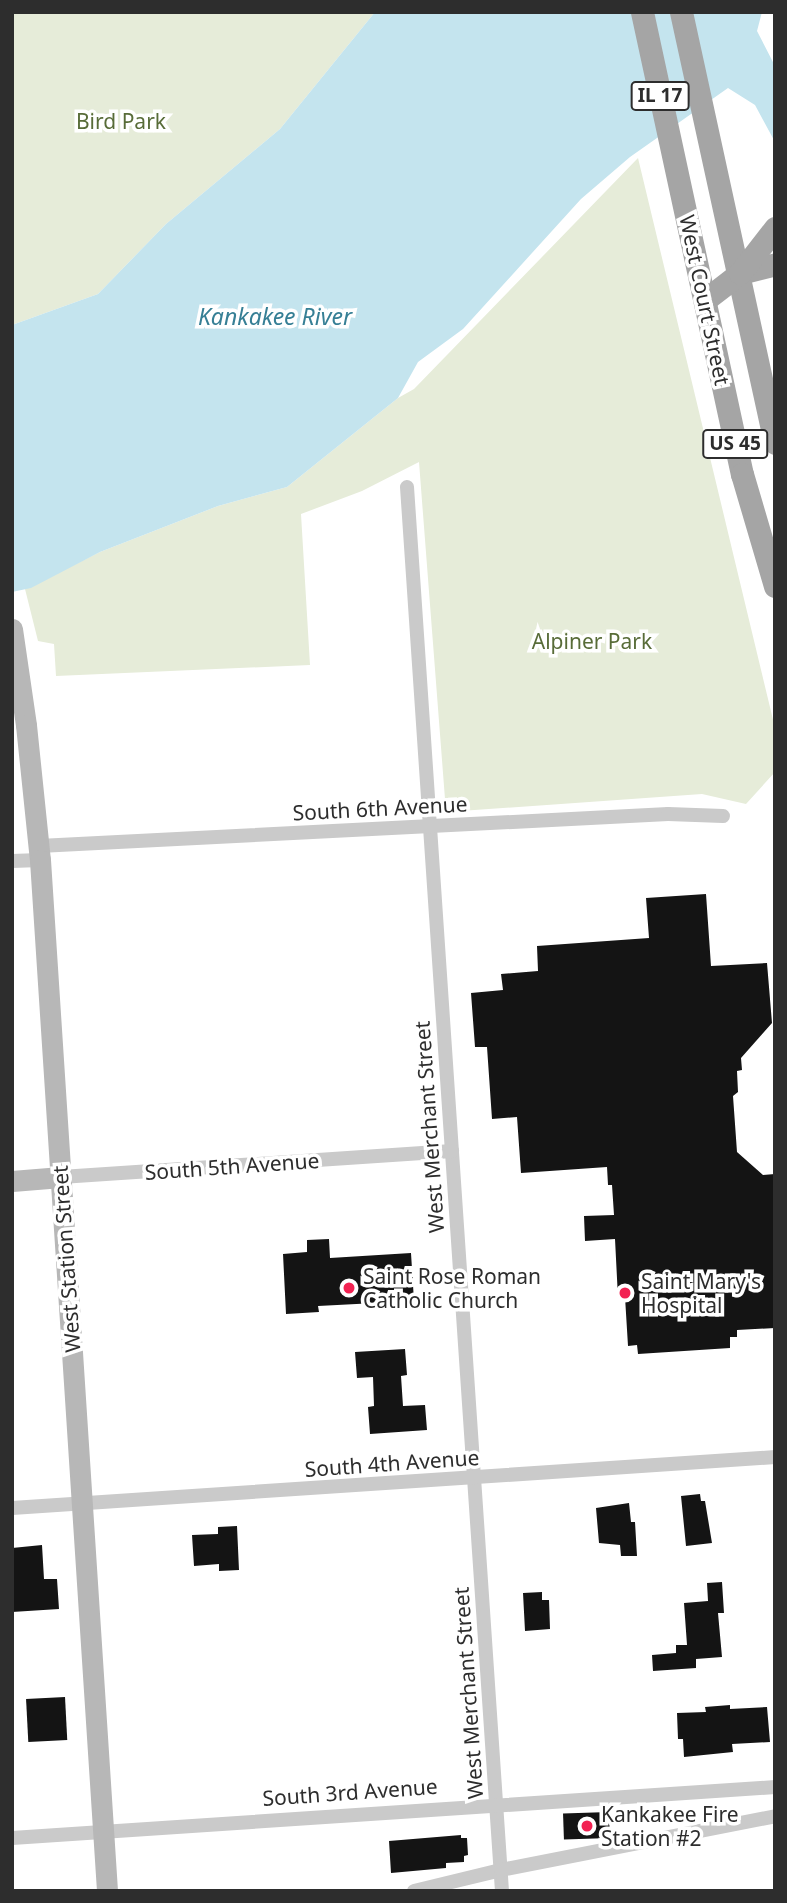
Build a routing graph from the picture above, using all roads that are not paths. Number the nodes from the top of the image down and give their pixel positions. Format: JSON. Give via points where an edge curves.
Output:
{"nodes":[{"id":1,"x":642,"y":12,"type":"edge"},
{"id":2,"x":681,"y":12,"type":"edge"},
{"id":3,"x":771,"y":232,"type":"edge"},
{"id":4,"x":774,"y":265,"type":"edge"},
{"id":5,"x":740,"y":273,"type":"junction"},
{"id":6,"x":705,"y":300,"type":"junction"},
{"id":7,"x":775,"y":443,"type":"edge"},
{"id":8,"x":407,"y":486,"type":"dead end"},
{"id":9,"x":775,"y":586,"type":"edge"},
{"id":10,"x":15,"y":639,"type":"edge"},
{"id":11,"x":723,"y":816,"type":"dead end"},
{"id":12,"x":430,"y":826,"type":"junction"},
{"id":13,"x":40,"y":853,"type":"junction"},
{"id":14,"x":12,"y":861,"type":"edge"},
{"id":15,"x":452,"y":1151,"type":"junction"},
{"id":16,"x":61,"y":1178,"type":"junction"},
{"id":17,"x":12,"y":1181,"type":"edge"},
{"id":18,"x":775,"y":1457,"type":"edge"},
{"id":19,"x":474,"y":1478,"type":"junction"},
{"id":20,"x":82,"y":1504,"type":"junction"},
{"id":21,"x":12,"y":1508,"type":"edge"},
{"id":22,"x":775,"y":1787,"type":"edge"},
{"id":23,"x":496,"y":1803,"type":"junction"},
{"id":24,"x":775,"y":1816,"type":"edge"},
{"id":25,"x":103,"y":1830,"type":"junction"},
{"id":26,"x":12,"y":1838,"type":"edge"},
{"id":27,"x":500,"y":1870,"type":"junction"},
{"id":28,"x":107,"y":1891,"type":"edge"},
{"id":29,"x":414,"y":1891,"type":"edge"},
{"id":30,"x":502,"y":1891,"type":"edge"}],
"edges":[{"from":1,"to":6,"type":"main road","name":"West Court Street","number":"IL 17"},
{"from":2,"to":5,"type":"main road","name":"West Court Street","number":"IL 17"},
{"from":3,"to":5,"type":"main road"},
{"from":4,"to":5,"type":"main road"},
{"from":5,"to":6,"type":"main road"},
{"from":5,"to":7,"type":"main road","name":"West Court Street","number":"US 45"},
{"from":6,"to":9,"type":"main road","name":"West Court Street","number":"US 45","via":[[742,474]]},
{"from":8,"to":12,"type":"street","name":"West Merchant Street"},
{"from":10,"to":13,"type":"main road","name":"West Station Street"},
{"from":11,"to":12,"type":"street","name":"South 6th Avenue"},
{"from":12,"to":13,"type":"street","name":"South 6th Avenue"},
{"from":12,"to":15,"type":"street","name":"West Merchant Street"},
{"from":13,"to":14,"type":"street","name":"South 6th Avenue"},
{"from":13,"to":16,"type":"main road","name":"West Station Street"},
{"from":15,"to":16,"type":"street","name":"South 5th Avenue"},
{"from":15,"to":19,"type":"street","name":"West Merchant Street"},
{"from":16,"to":17,"type":"main road","name":"South 5th Avenue"},
{"from":16,"to":20,"type":"main road","name":"West Station Street"},
{"from":18,"to":19,"type":"street","name":"South 4th Avenue"},
{"from":19,"to":20,"type":"street","name":"South 4th Avenue"},
{"from":19,"to":23,"type":"street","name":"West Merchant Street"},
{"from":20,"to":21,"type":"street","name":"South 4th Avenue"},
{"from":20,"to":25,"type":"main road","name":"West Station Street"},
{"from":22,"to":23,"type":"street","name":"South 3rd Avenue"},
{"from":23,"to":25,"type":"street","name":"South 3rd Avenue"},
{"from":23,"to":27,"type":"street","name":"West Merchant Street"},
{"from":24,"to":27,"type":"street"},
{"from":25,"to":26,"type":"street","name":"South 3rd Avenue"},
{"from":25,"to":28,"type":"main road","name":"West Station Street"},
{"from":27,"to":29,"type":"street"},
{"from":27,"to":30,"type":"street","name":"West Merchant Street"}]}
